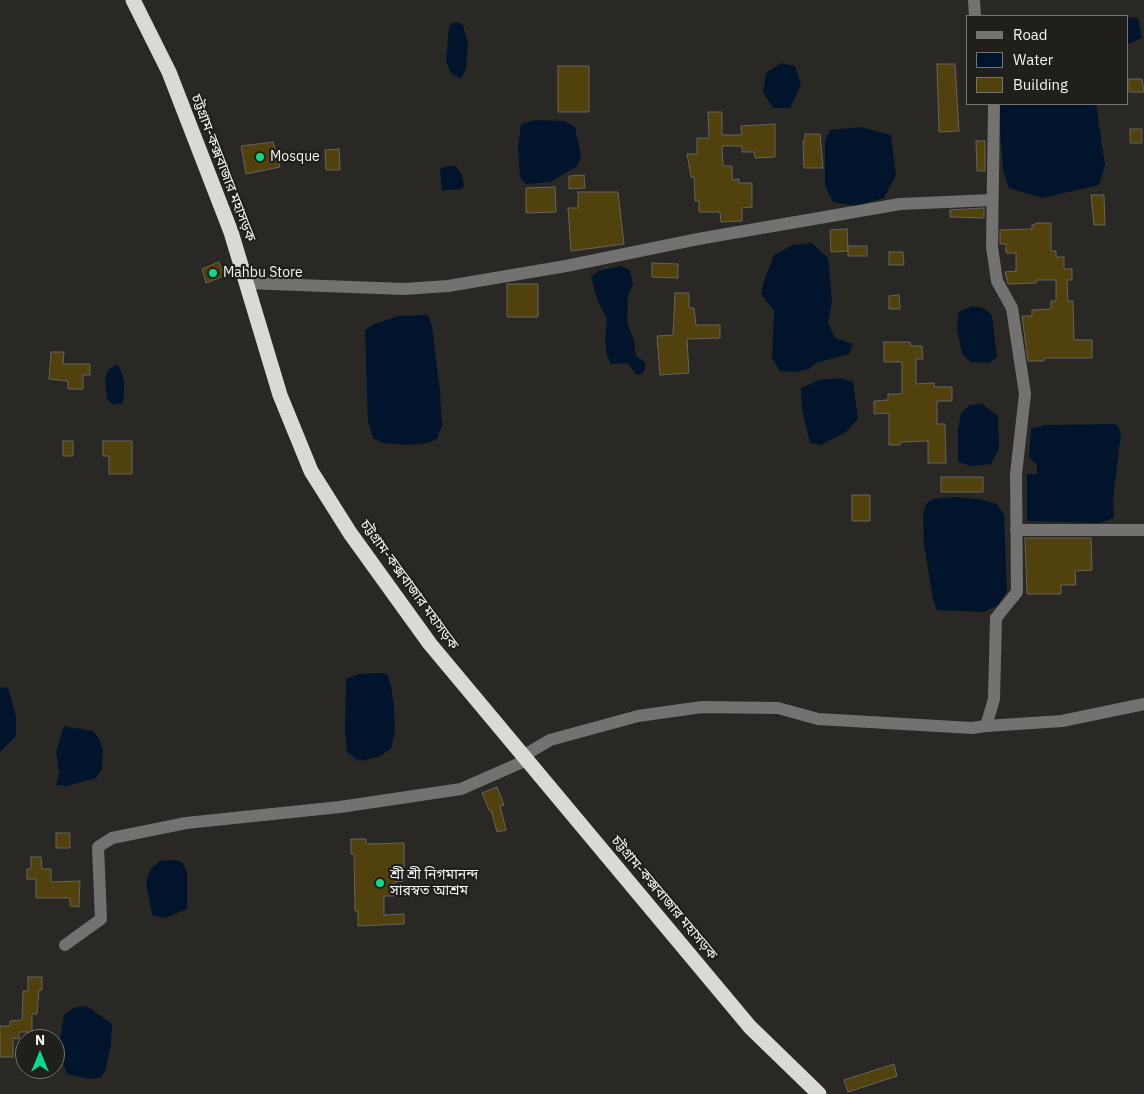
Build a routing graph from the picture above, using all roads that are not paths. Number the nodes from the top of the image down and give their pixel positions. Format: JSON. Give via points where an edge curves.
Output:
{"nodes":[{"id":1,"x":133,"y":0,"type":"edge"},
{"id":2,"x":974,"y":0,"type":"edge"},
{"id":3,"x":975,"y":15,"type":"edge"},
{"id":4,"x":994,"y":105,"type":"edge"},
{"id":5,"x":992,"y":200,"type":"junction"},
{"id":6,"x":246,"y":283,"type":"junction"},
{"id":7,"x":1016,"y":530,"type":"junction"},
{"id":8,"x":1144,"y":530,"type":"edge"},
{"id":9,"x":1144,"y":704,"type":"edge"},
{"id":10,"x":986,"y":726,"type":"junction"},
{"id":11,"x":525,"y":758,"type":"junction"},
{"id":12,"x":65,"y":945,"type":"dead end"},
{"id":13,"x":819,"y":1094,"type":"edge"}],
"edges":[{"from":1,"to":6,"type":"highway","name":"চট্টগ্রাম-কক্সবাজার মহাসড়ক","via":[[169,72],[231,232]]},
{"from":2,"to":3,"type":"street"},
{"from":4,"to":5,"type":"street"},
{"from":5,"to":6,"type":"street","via":[[900,204],[448,286],[404,289]]},
{"from":5,"to":7,"type":"street","via":[[996,281],[1012,308],[1025,394],[1016,474]]},
{"from":6,"to":11,"type":"highway","name":"চট্টগ্রাম-কক্সবাজার মহাসড়ক","via":[[280,395],[311,471],[350,533],[430,644]]},
{"from":7,"to":8,"type":"street"},
{"from":7,"to":10,"type":"street","via":[[1017,592],[996,618],[994,699]]},
{"from":9,"to":10,"type":"street","via":[[1062,721]]},
{"from":10,"to":11,"type":"street","via":[[972,728],[818,719],[778,708],[702,707],[638,716],[550,740]]},
{"from":11,"to":12,"type":"street","via":[[461,789],[340,807],[186,824],[112,838],[98,847],[100,919]]},
{"from":11,"to":13,"type":"highway","name":"চট্টগ্রাম-কক্সবাজার মহাসড়ক","via":[[750,1027]]}]}
